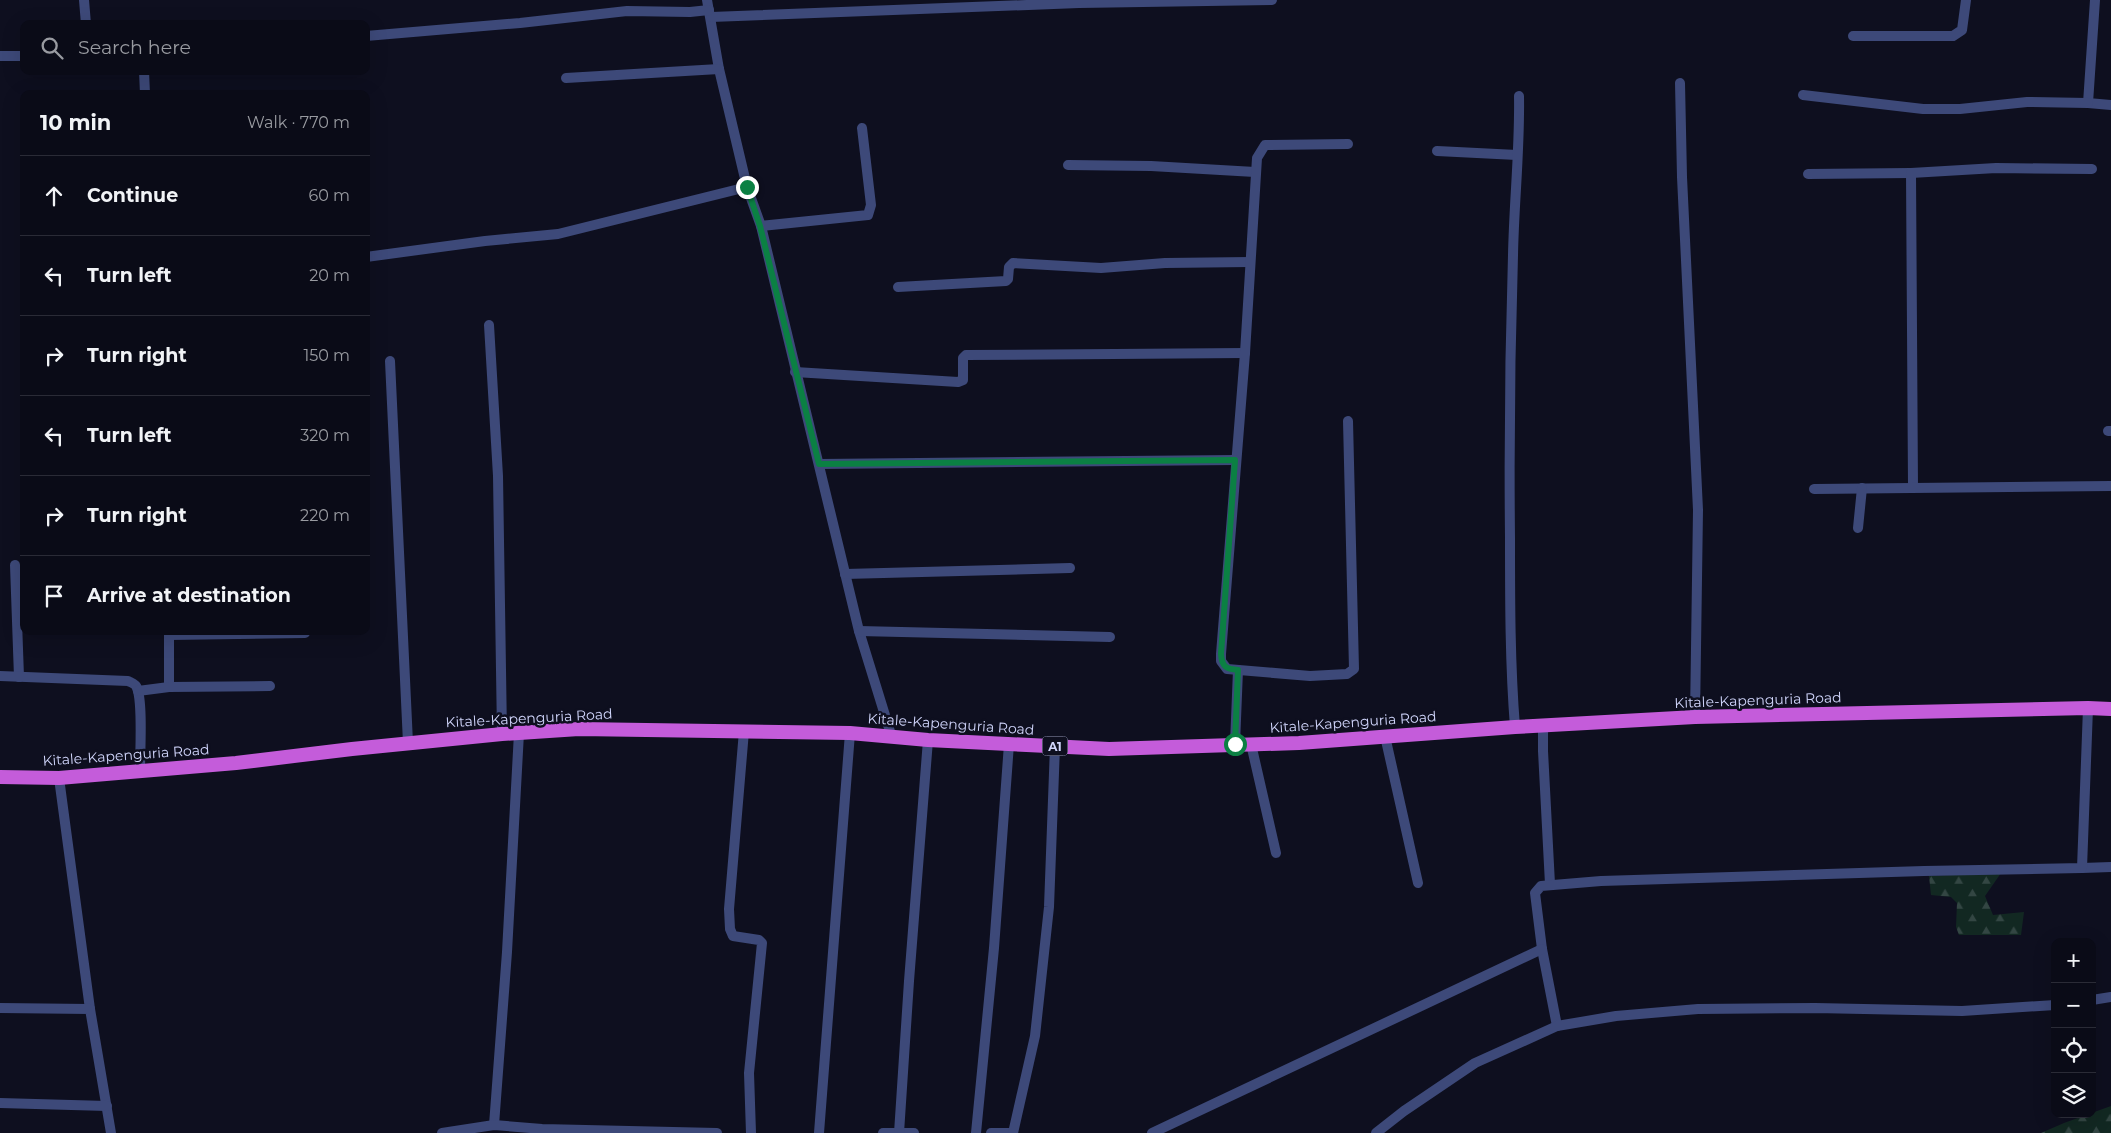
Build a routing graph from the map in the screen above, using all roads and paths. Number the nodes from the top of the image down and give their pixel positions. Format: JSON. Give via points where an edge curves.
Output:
{"nodes":[{"id":1,"x":84,"y":0,"type":"edge"},
{"id":2,"x":1272,"y":0,"type":"edge"},
{"id":3,"x":1966,"y":0,"type":"edge"},
{"id":4,"x":2095,"y":0,"type":"edge"},
{"id":5,"x":709,"y":9,"type":"edge"},
{"id":6,"x":86,"y":20,"type":"edge"},
{"id":7,"x":370,"y":36,"type":"edge"},
{"id":8,"x":1853,"y":36,"type":"dead end"},
{"id":9,"x":0,"y":56,"type":"edge"},
{"id":10,"x":20,"y":56,"type":"edge"},
{"id":11,"x":719,"y":69,"type":"junction"},
{"id":12,"x":144,"y":75,"type":"edge"},
{"id":13,"x":566,"y":78,"type":"dead end"},
{"id":14,"x":1680,"y":83,"type":"dead end"},
{"id":15,"x":145,"y":90,"type":"edge"},
{"id":16,"x":1803,"y":95,"type":"dead end"},
{"id":17,"x":1519,"y":96,"type":"dead end"},
{"id":18,"x":2088,"y":103,"type":"junction"},
{"id":19,"x":2111,"y":105,"type":"edge"},
{"id":20,"x":862,"y":128,"type":"dead end"},
{"id":21,"x":1348,"y":144,"type":"dead end"},
{"id":22,"x":1437,"y":151,"type":"dead end"},
{"id":23,"x":1517,"y":155,"type":"junction"},
{"id":24,"x":1068,"y":165,"type":"dead end"},
{"id":25,"x":2092,"y":169,"type":"dead end"},
{"id":26,"x":1256,"y":172,"type":"junction"},
{"id":27,"x":1911,"y":173,"type":"junction"},
{"id":28,"x":1808,"y":174,"type":"dead end"},
{"id":29,"x":747,"y":187,"type":"junction"},
{"id":30,"x":760,"y":226,"type":"junction"},
{"id":31,"x":370,"y":256,"type":"edge"},
{"id":32,"x":1250,"y":262,"type":"junction"},
{"id":33,"x":898,"y":287,"type":"dead end"},
{"id":34,"x":489,"y":325,"type":"dead end"},
{"id":35,"x":1245,"y":353,"type":"junction"},
{"id":36,"x":390,"y":361,"type":"dead end"},
{"id":37,"x":796,"y":372,"type":"junction"},
{"id":38,"x":1348,"y":421,"type":"dead end"},
{"id":39,"x":1235,"y":460,"type":"junction"},
{"id":40,"x":819,"y":464,"type":"junction"},
{"id":41,"x":2111,"y":486,"type":"edge"},
{"id":42,"x":1913,"y":487,"type":"junction"},
{"id":43,"x":1862,"y":488,"type":"junction"},
{"id":44,"x":1814,"y":489,"type":"dead end"},
{"id":45,"x":1858,"y":528,"type":"dead end"},
{"id":46,"x":16,"y":565,"type":"dead end"},
{"id":47,"x":1070,"y":568,"type":"dead end"},
{"id":48,"x":845,"y":574,"type":"junction"},
{"id":49,"x":859,"y":631,"type":"junction"},
{"id":50,"x":169,"y":635,"type":"edge"},
{"id":51,"x":1110,"y":637,"type":"dead end"},
{"id":52,"x":1238,"y":670,"type":"junction"},
{"id":53,"x":0,"y":676,"type":"edge"},
{"id":54,"x":18,"y":676,"type":"junction"},
{"id":55,"x":270,"y":686,"type":"dead end"},
{"id":56,"x":169,"y":687,"type":"junction"},
{"id":57,"x":138,"y":691,"type":"junction"},
{"id":58,"x":2088,"y":708,"type":"junction"},
{"id":59,"x":2111,"y":709,"type":"edge"},
{"id":60,"x":1695,"y":717,"type":"junction"},
{"id":61,"x":1543,"y":725,"type":"junction"},
{"id":62,"x":1515,"y":727,"type":"junction"},
{"id":63,"x":744,"y":731,"type":"junction"},
{"id":64,"x":519,"y":732,"type":"junction"},
{"id":65,"x":850,"y":733,"type":"junction"},
{"id":66,"x":502,"y":734,"type":"junction"},
{"id":67,"x":1385,"y":736,"type":"junction"},
{"id":68,"x":892,"y":738,"type":"junction"},
{"id":69,"x":928,"y":740,"type":"junction"},
{"id":70,"x":408,"y":743,"type":"junction"},
{"id":71,"x":1009,"y":744,"type":"junction"},
{"id":72,"x":1235,"y":744,"type":"junction"},
{"id":73,"x":1251,"y":744,"type":"junction"},
{"id":74,"x":1055,"y":746,"type":"junction"},
{"id":75,"x":140,"y":770,"type":"junction"},
{"id":76,"x":0,"y":777,"type":"edge"},
{"id":77,"x":59,"y":778,"type":"junction"},
{"id":78,"x":1276,"y":852,"type":"dead end"},
{"id":79,"x":2111,"y":867,"type":"edge"},
{"id":80,"x":2082,"y":868,"type":"junction"},
{"id":81,"x":1418,"y":883,"type":"dead end"},
{"id":82,"x":1550,"y":884,"type":"junction"},
{"id":83,"x":1542,"y":949,"type":"junction"},
{"id":84,"x":2111,"y":997,"type":"edge"},
{"id":85,"x":2096,"y":999,"type":"edge"},
{"id":86,"x":2051,"y":1005,"type":"edge"},
{"id":87,"x":0,"y":1008,"type":"edge"},
{"id":88,"x":90,"y":1010,"type":"junction"},
{"id":89,"x":1557,"y":1026,"type":"junction"},
{"id":90,"x":0,"y":1103,"type":"edge"},
{"id":91,"x":107,"y":1106,"type":"junction"},
{"id":92,"x":494,"y":1125,"type":"junction"},
{"id":93,"x":522,"y":1130,"type":"edge"},
{"id":94,"x":544,"y":1131,"type":"edge"},
{"id":95,"x":899,"y":1132,"type":"edge"},
{"id":96,"x":111,"y":1133,"type":"edge"},
{"id":97,"x":442,"y":1133,"type":"edge"},
{"id":98,"x":717,"y":1133,"type":"edge"},
{"id":99,"x":751,"y":1133,"type":"edge"},
{"id":100,"x":819,"y":1133,"type":"edge"},
{"id":101,"x":883,"y":1133,"type":"edge"},
{"id":102,"x":914,"y":1133,"type":"edge"},
{"id":103,"x":976,"y":1133,"type":"edge"},
{"id":104,"x":991,"y":1133,"type":"edge"},
{"id":105,"x":1013,"y":1133,"type":"edge"},
{"id":106,"x":1152,"y":1133,"type":"edge"},
{"id":107,"x":1376,"y":1133,"type":"edge"}],
"edges":[{"from":1,"to":6,"type":"street"},
{"from":2,"to":5,"type":"street"},
{"from":3,"to":8,"type":"street","via":[[1962,30],[1953,36]]},
{"from":4,"to":18,"type":"street"},
{"from":5,"to":7,"type":"street","via":[[690,12],[627,11]]},
{"from":5,"to":11,"type":"street"},
{"from":9,"to":10,"type":"street"},
{"from":11,"to":13,"type":"street"},
{"from":11,"to":29,"type":"street"},
{"from":12,"to":15,"type":"street"},
{"from":14,"to":60,"type":"street","via":[[1698,510]]},
{"from":16,"to":18,"type":"street","via":[[1923,108],[1960,109],[2027,102]]},
{"from":17,"to":23,"type":"street"},
{"from":18,"to":19,"type":"street"},
{"from":20,"to":30,"type":"street","via":[[871,205],[868,215]]},
{"from":21,"to":26,"type":"street","via":[[1264,145],[1259,152]]},
{"from":22,"to":23,"type":"street"},
{"from":23,"to":62,"type":"street","via":[[1509,438],[1511,673]]},
{"from":24,"to":26,"type":"street"},
{"from":25,"to":27,"type":"street","via":[[1996,168]]},
{"from":26,"to":32,"type":"street"},
{"from":27,"to":28,"type":"street"},
{"from":27,"to":42,"type":"street"},
{"from":29,"to":30,"type":"street"},
{"from":29,"to":31,"type":"street","via":[[558,234]]},
{"from":30,"to":37,"type":"street"},
{"from":32,"to":33,"type":"street","via":[[1101,268],[1013,263],[1006,281]]},
{"from":32,"to":35,"type":"street"},
{"from":34,"to":66,"type":"street","via":[[498,476]]},
{"from":35,"to":37,"type":"street","via":[[966,356],[963,358],[963,380],[958,382]]},
{"from":35,"to":39,"type":"street"},
{"from":36,"to":70,"type":"street"},
{"from":37,"to":40,"type":"street"},
{"from":38,"to":52,"type":"street","via":[[1354,669],[1347,674],[1310,676]]},
{"from":39,"to":40,"type":"street"},
{"from":39,"to":52,"type":"street","via":[[1221,654],[1227,669]]},
{"from":40,"to":48,"type":"street"},
{"from":41,"to":42,"type":"street"},
{"from":42,"to":43,"type":"street"},
{"from":43,"to":44,"type":"street"},
{"from":43,"to":45,"type":"street"},
{"from":46,"to":54,"type":"street"},
{"from":47,"to":48,"type":"street"},
{"from":48,"to":49,"type":"street"},
{"from":49,"to":51,"type":"street"},
{"from":49,"to":68,"type":"street"},
{"from":50,"to":56,"type":"street"},
{"from":52,"to":72,"type":"street"},
{"from":53,"to":54,"type":"street"},
{"from":54,"to":57,"type":"street","via":[[128,681],[135,684]]},
{"from":55,"to":56,"type":"street"},
{"from":56,"to":57,"type":"street"},
{"from":57,"to":75,"type":"street"},
{"from":58,"to":59,"type":"highway","name":"Kitale-Kapenguria Road","number":"A1"},
{"from":58,"to":60,"type":"highway","name":"Kitale-Kapenguria Road","number":"A1"},
{"from":58,"to":80,"type":"street"},
{"from":60,"to":61,"type":"highway","name":"Kitale-Kapenguria Road","number":"A1"},
{"from":61,"to":62,"type":"highway","name":"Kitale-Kapenguria Road","number":"A1"},
{"from":61,"to":82,"type":"street"},
{"from":62,"to":67,"type":"highway","name":"Kitale-Kapenguria Road","number":"A1"},
{"from":63,"to":64,"type":"highway","name":"Kitale-Kapenguria Road","number":"A1","via":[[614,729]]},
{"from":63,"to":65,"type":"highway","name":"Kitale-Kapenguria Road","number":"A1"},
{"from":63,"to":99,"type":"street","via":[[729,909],[733,936],[762,943],[749,1073]]},
{"from":64,"to":66,"type":"highway","name":"Kitale-Kapenguria Road","number":"A1"},
{"from":64,"to":92,"type":"street"},
{"from":65,"to":68,"type":"highway","name":"Kitale-Kapenguria Road","number":"A1"},
{"from":65,"to":100,"type":"street"},
{"from":66,"to":70,"type":"highway","name":"Kitale-Kapenguria Road","number":"A1"},
{"from":67,"to":73,"type":"highway","name":"Kitale-Kapenguria Road","number":"A1"},
{"from":67,"to":81,"type":"street"},
{"from":68,"to":69,"type":"highway","name":"Kitale-Kapenguria Road","number":"A1"},
{"from":69,"to":71,"type":"highway","name":"Kitale-Kapenguria Road","number":"A1"},
{"from":69,"to":95,"type":"street"},
{"from":70,"to":75,"type":"highway","name":"Kitale-Kapenguria Road","number":"A1","via":[[236,763]]},
{"from":71,"to":74,"type":"highway","name":"Kitale-Kapenguria Road","number":"A1"},
{"from":71,"to":103,"type":"street"},
{"from":72,"to":73,"type":"highway","name":"Kitale-Kapenguria Road","number":"A1"},
{"from":72,"to":74,"type":"highway","name":"Kitale-Kapenguria Road","number":"A1","via":[[1109,749]]},
{"from":73,"to":78,"type":"street"},
{"from":74,"to":105,"type":"street","via":[[1049,907],[1035,1036]]},
{"from":75,"to":77,"type":"highway","name":"Kitale-Kapenguria Road","number":"A1"},
{"from":76,"to":77,"type":"highway","name":"Kitale-Kapenguria Road","number":"A1"},
{"from":77,"to":88,"type":"street"},
{"from":79,"to":80,"type":"street"},
{"from":80,"to":82,"type":"street"},
{"from":82,"to":83,"type":"street","via":[[1541,886],[1535,893]]},
{"from":83,"to":89,"type":"street"},
{"from":83,"to":106,"type":"street"},
{"from":84,"to":85,"type":"street"},
{"from":86,"to":89,"type":"street","via":[[1962,1011],[1698,1009],[1616,1016]]},
{"from":87,"to":88,"type":"street"},
{"from":88,"to":91,"type":"street"},
{"from":89,"to":107,"type":"street","via":[[1475,1063]]},
{"from":90,"to":91,"type":"street"},
{"from":91,"to":96,"type":"street"},
{"from":92,"to":93,"type":"street"},
{"from":92,"to":97,"type":"street"},
{"from":93,"to":94,"type":"street"},
{"from":94,"to":98,"type":"street"},
{"from":95,"to":101,"type":"street"},
{"from":95,"to":102,"type":"street"},
{"from":104,"to":105,"type":"street"}]}
